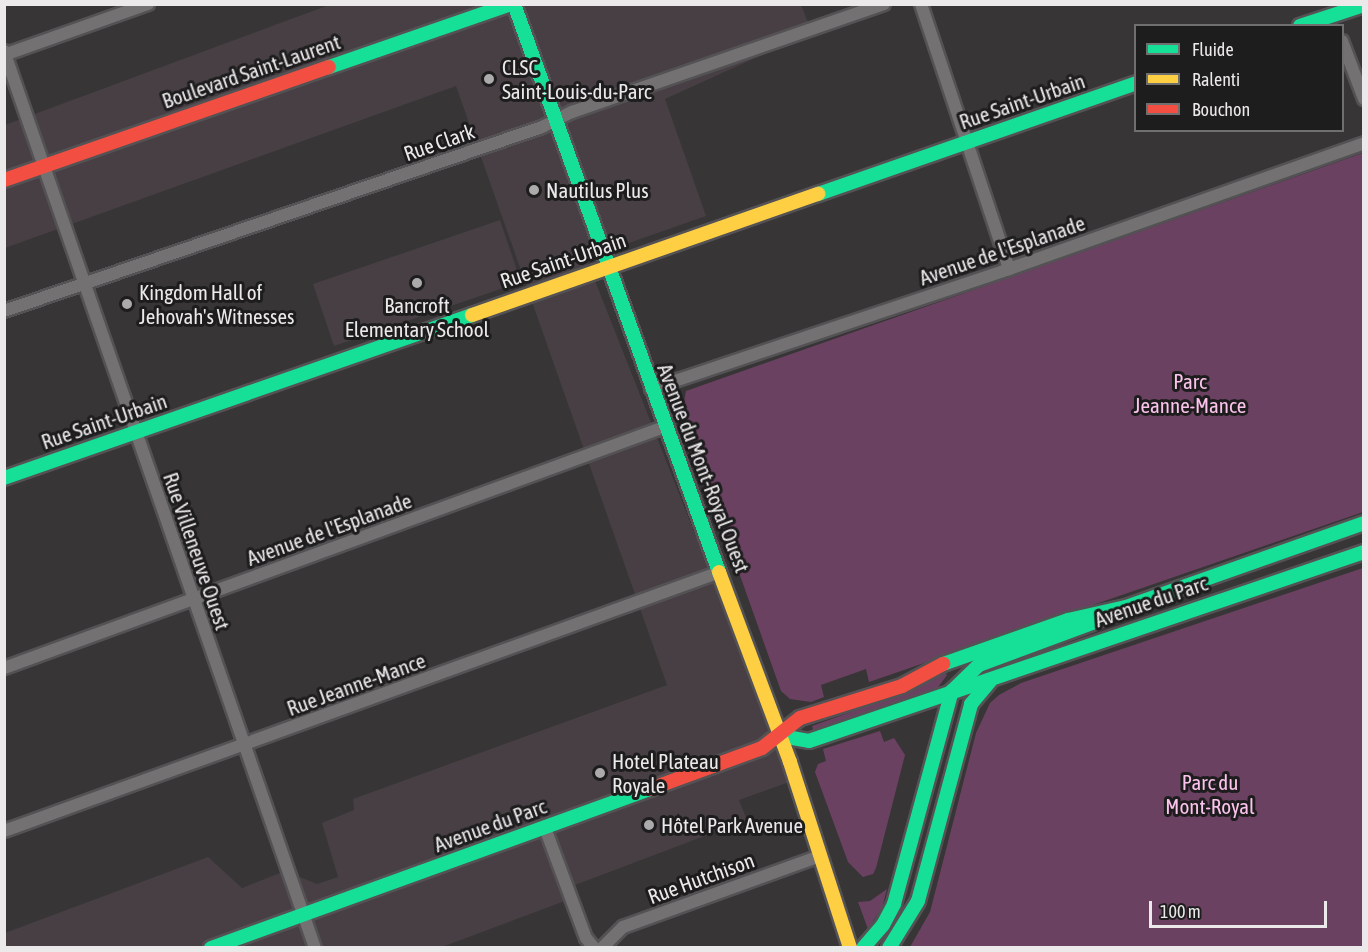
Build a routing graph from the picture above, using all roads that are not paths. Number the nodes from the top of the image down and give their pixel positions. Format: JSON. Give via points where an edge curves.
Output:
{"nodes":[{"id":1,"x":148,"y":4,"type":"edge"},
{"id":2,"x":512,"y":4,"type":"edge"},
{"id":3,"x":884,"y":4,"type":"edge"},
{"id":4,"x":921,"y":4,"type":"edge"},
{"id":5,"x":1364,"y":4,"type":"edge"},
{"id":6,"x":1336,"y":15,"type":"edge"},
{"id":7,"x":1307,"y":24,"type":"edge"},
{"id":8,"x":1344,"y":46,"type":"edge"},
{"id":9,"x":5,"y":54,"type":"edge"},
{"id":10,"x":1134,"y":84,"type":"edge"},
{"id":11,"x":1364,"y":99,"type":"edge"},
{"id":12,"x":555,"y":121,"type":"junction"},
{"id":13,"x":966,"y":143,"type":"junction"},
{"id":14,"x":1364,"y":143,"type":"edge"},
{"id":15,"x":44,"y":166,"type":"junction"},
{"id":16,"x":4,"y":180,"type":"edge"},
{"id":17,"x":606,"y":267,"type":"junction"},
{"id":18,"x":1009,"y":269,"type":"junction"},
{"id":19,"x":84,"y":284,"type":"junction"},
{"id":20,"x":4,"y":311,"type":"edge"},
{"id":21,"x":651,"y":389,"type":"junction"},
{"id":22,"x":667,"y":426,"type":"junction"},
{"id":23,"x":135,"y":433,"type":"junction"},
{"id":24,"x":4,"y":478,"type":"edge"},
{"id":25,"x":1364,"y":523,"type":"edge"},
{"id":26,"x":1364,"y":552,"type":"edge"},
{"id":27,"x":720,"y":572,"type":"junction"},
{"id":28,"x":193,"y":599,"type":"junction"},
{"id":29,"x":1126,"y":607,"type":"junction"},
{"id":30,"x":4,"y":668,"type":"edge"},
{"id":31,"x":996,"y":676,"type":"junction"},
{"id":32,"x":952,"y":691,"type":"junction"},
{"id":33,"x":781,"y":736,"type":"junction"},
{"id":34,"x":244,"y":746,"type":"junction"},
{"id":35,"x":545,"y":828,"type":"junction"},
{"id":36,"x":4,"y":831,"type":"edge"},
{"id":37,"x":820,"y":856,"type":"junction"},
{"id":38,"x":304,"y":914,"type":"junction"},
{"id":39,"x":211,"y":948,"type":"edge"},
{"id":40,"x":315,"y":948,"type":"edge"},
{"id":41,"x":594,"y":948,"type":"edge"},
{"id":42,"x":602,"y":948,"type":"edge"},
{"id":43,"x":850,"y":948,"type":"edge"},
{"id":44,"x":863,"y":948,"type":"edge"},
{"id":45,"x":889,"y":948,"type":"edge"}],
"edges":[{"from":1,"to":9,"type":"street"},
{"from":2,"to":12,"type":"main road","name":"Avenue du Mont-Royal Ouest"},
{"from":2,"to":15,"type":"main road","name":"Boulevard Saint-Laurent"},
{"from":3,"to":12,"type":"street","name":"Rue Clark"},
{"from":4,"to":13,"type":"street"},
{"from":5,"to":6,"type":"main road"},
{"from":6,"to":7,"type":"main road"},
{"from":8,"to":11,"type":"street"},
{"from":9,"to":15,"type":"street","name":"Rue Villeneuve Ouest"},
{"from":10,"to":13,"type":"main road","name":"Rue Saint-Urbain"},
{"from":12,"to":17,"type":"main road","name":"Avenue du Mont-Royal Ouest"},
{"from":12,"to":19,"type":"street","name":"Rue Clark"},
{"from":13,"to":17,"type":"main road","name":"Rue Saint-Urbain"},
{"from":13,"to":18,"type":"street"},
{"from":14,"to":18,"type":"street","name":"Avenue de l'Esplanade"},
{"from":15,"to":16,"type":"main road","name":"Boulevard Saint-Laurent"},
{"from":15,"to":19,"type":"street","name":"Rue Villeneuve Ouest"},
{"from":17,"to":21,"type":"main road","name":"Avenue du Mont-Royal Ouest"},
{"from":17,"to":23,"type":"main road","name":"Rue Saint-Urbain"},
{"from":18,"to":21,"type":"street","name":"Avenue de l'Esplanade"},
{"from":19,"to":20,"type":"street","name":"Rue Clark"},
{"from":19,"to":23,"type":"street","name":"Rue Villeneuve Ouest"},
{"from":21,"to":22,"type":"main road","name":"Avenue du Mont-Royal Ouest"},
{"from":22,"to":27,"type":"main road","name":"Avenue du Mont-Royal Ouest"},
{"from":22,"to":28,"type":"street","name":"Avenue de l'Esplanade"},
{"from":23,"to":24,"type":"main road","name":"Rue Saint-Urbain"},
{"from":23,"to":28,"type":"street","name":"Rue Villeneuve Ouest"},
{"from":25,"to":29,"type":"main road","name":"Avenue du Parc"},
{"from":26,"to":31,"type":"main road","name":"Avenue du Parc"},
{"from":27,"to":33,"type":"main road","name":"Avenue du Mont-Royal Ouest"},
{"from":27,"to":34,"type":"street","name":"Rue Jeanne-Mance"},
{"from":28,"to":30,"type":"street","name":"Avenue de l'Esplanade"},
{"from":28,"to":34,"type":"street","name":"Rue Villeneuve Ouest"},
{"from":29,"to":32,"type":"main road","name":"Avenue du Parc","via":[[1071,634],[979,665]]},
{"from":29,"to":33,"type":"main road","name":"Avenue du Parc","via":[[1068,620],[950,660],[902,686],[800,718]]},
{"from":31,"to":32,"type":"main road","name":"Avenue du Parc"},
{"from":31,"to":45,"type":"main road","via":[[982,687],[971,704],[918,901]]},
{"from":32,"to":33,"type":"main road","name":"Avenue du Parc","via":[[808,741]]},
{"from":32,"to":44,"type":"main road","via":[[894,904]]},
{"from":33,"to":35,"type":"main road","name":"Avenue du Parc","via":[[762,748]]},
{"from":33,"to":37,"type":"main road","name":"Avenue du Mont-Royal Ouest"},
{"from":34,"to":36,"type":"street","name":"Rue Jeanne-Mance"},
{"from":34,"to":38,"type":"street","name":"Rue Villeneuve Ouest"},
{"from":35,"to":38,"type":"main road","name":"Avenue du Parc"},
{"from":35,"to":41,"type":"street","via":[[586,938]]},
{"from":37,"to":42,"type":"street","name":"Rue Hutchison","via":[[623,927]]},
{"from":37,"to":43,"type":"main road","name":"Avenue du Mont-Royal Ouest"},
{"from":38,"to":39,"type":"main road","name":"Avenue du Parc"},
{"from":38,"to":40,"type":"street","name":"Rue Villeneuve Ouest"}]}
